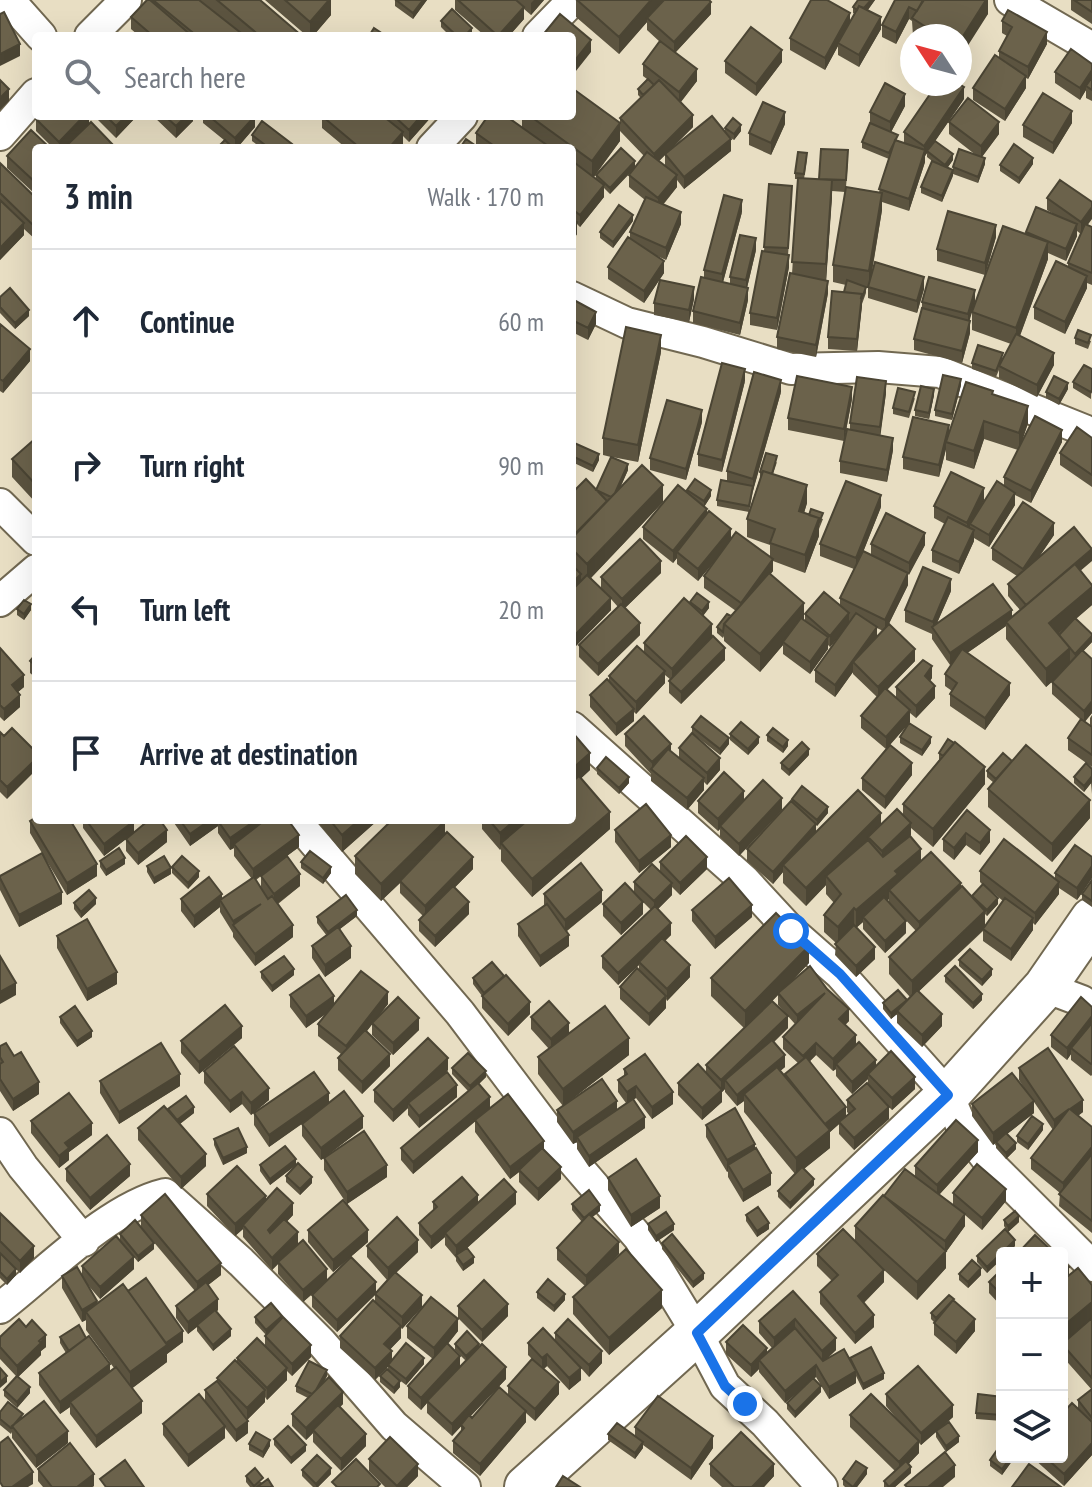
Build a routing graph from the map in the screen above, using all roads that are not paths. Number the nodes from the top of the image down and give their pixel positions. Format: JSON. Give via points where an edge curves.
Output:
{"nodes":[{"id":1,"x":9,"y":0,"type":"edge"},
{"id":2,"x":126,"y":0,"type":"edge"},
{"id":3,"x":573,"y":0,"type":"edge"},
{"id":4,"x":1010,"y":0,"type":"edge"},
{"id":5,"x":1052,"y":10,"type":"edge"},
{"id":6,"x":37,"y":32,"type":"edge"},
{"id":7,"x":94,"y":32,"type":"edge"},
{"id":8,"x":542,"y":32,"type":"edge"},
{"id":9,"x":1092,"y":48,"type":"edge"},
{"id":10,"x":32,"y":99,"type":"edge"},
{"id":11,"x":458,"y":120,"type":"edge"},
{"id":12,"x":0,"y":135,"type":"edge"},
{"id":13,"x":436,"y":144,"type":"edge"},
{"id":14,"x":576,"y":299,"type":"edge"},
{"id":15,"x":1092,"y":436,"type":"edge"},
{"id":16,"x":0,"y":504,"type":"edge"},
{"id":17,"x":32,"y":536,"type":"edge"},
{"id":18,"x":32,"y":573,"type":"edge"},
{"id":19,"x":0,"y":601,"type":"edge"},
{"id":20,"x":576,"y":731,"type":"edge"},
{"id":21,"x":298,"y":824,"type":"edge"},
{"id":22,"x":1092,"y":919,"type":"edge"},
{"id":23,"x":1045,"y":987,"type":"junction"},
{"id":24,"x":1092,"y":1009,"type":"edge"},
{"id":25,"x":948,"y":1095,"type":"junction"},
{"id":26,"x":0,"y":1133,"type":"edge"},
{"id":27,"x":84,"y":1241,"type":"junction"},
{"id":28,"x":1092,"y":1266,"type":"edge"},
{"id":29,"x":0,"y":1308,"type":"edge"},
{"id":30,"x":697,"y":1333,"type":"junction"},
{"id":31,"x":465,"y":1487,"type":"edge"},
{"id":32,"x":526,"y":1487,"type":"edge"},
{"id":33,"x":822,"y":1487,"type":"edge"}],
"edges":[{"from":1,"to":6,"type":"street"},
{"from":2,"to":7,"type":"street"},
{"from":3,"to":8,"type":"street"},
{"from":4,"to":5,"type":"street"},
{"from":5,"to":9,"type":"street"},
{"from":10,"to":12,"type":"street"},
{"from":11,"to":13,"type":"street"},
{"from":14,"to":15,"type":"street","via":[[627,323],[791,369],[940,372]]},
{"from":16,"to":17,"type":"street"},
{"from":18,"to":19,"type":"street"},
{"from":20,"to":25,"type":"street","via":[[744,880],[840,974]]},
{"from":21,"to":30,"type":"street","via":[[460,1013],[564,1151],[639,1238]]},
{"from":22,"to":23,"type":"street"},
{"from":23,"to":24,"type":"street"},
{"from":23,"to":25,"type":"street"},
{"from":25,"to":28,"type":"street","via":[[961,1125],[994,1168]]},
{"from":25,"to":30,"type":"street"},
{"from":26,"to":27,"type":"street"},
{"from":27,"to":29,"type":"street"},
{"from":27,"to":31,"type":"street","via":[[118,1213],[165,1194],[321,1342],[394,1426]]},
{"from":30,"to":32,"type":"street"},
{"from":30,"to":33,"type":"street","via":[[725,1386]]}]}
